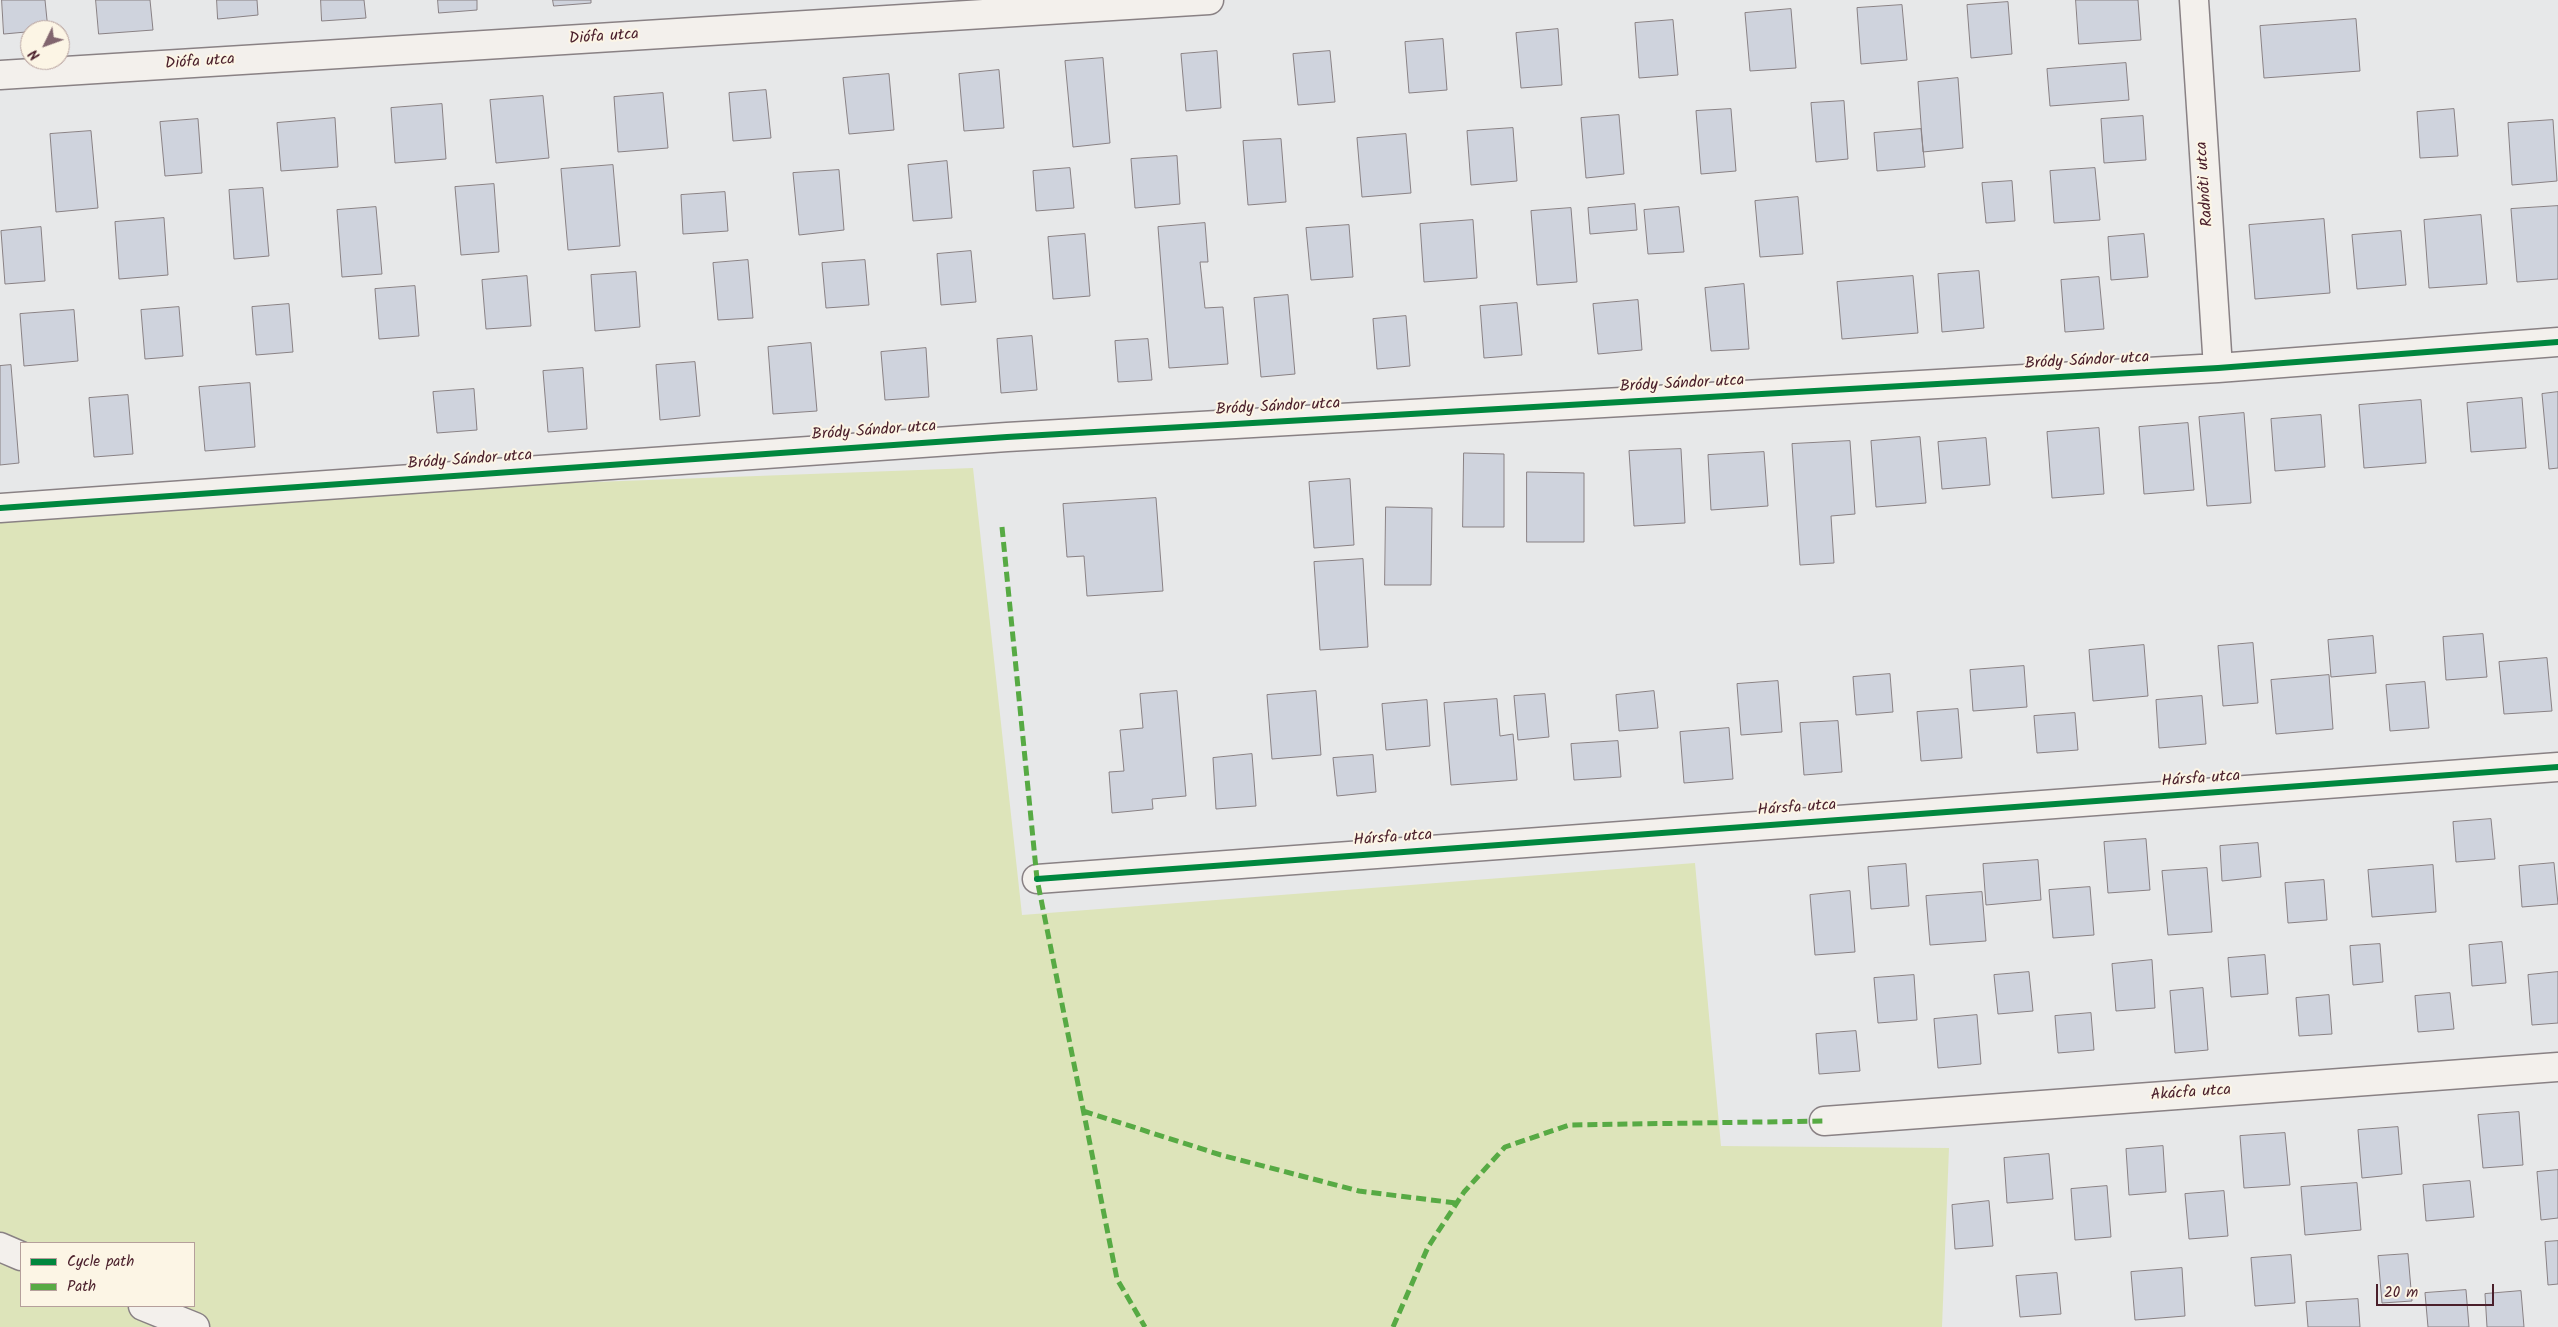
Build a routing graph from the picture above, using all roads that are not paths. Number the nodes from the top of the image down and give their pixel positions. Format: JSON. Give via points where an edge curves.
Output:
{"nodes":[{"id":1,"x":1209,"y":0,"type":"edge"},
{"id":2,"x":2194,"y":0,"type":"edge"},
{"id":3,"x":0,"y":75,"type":"edge"},
{"id":4,"x":2558,"y":342,"type":"edge"},
{"id":5,"x":2218,"y":368,"type":"junction"},
{"id":6,"x":0,"y":508,"type":"edge"},
{"id":7,"x":2558,"y":768,"type":"edge"},
{"id":8,"x":1038,"y":879,"type":"dead end"},
{"id":9,"x":2558,"y":1067,"type":"edge"},
{"id":10,"x":1824,"y":1121,"type":"dead end"},
{"id":11,"x":0,"y":1247,"type":"edge"},
{"id":12,"x":20,"y":1256,"type":"edge"},
{"id":13,"x":145,"y":1307,"type":"edge"},
{"id":14,"x":195,"y":1327,"type":"edge"}],
"edges":[{"from":1,"to":3,"type":"street","name":"Diófa utca"},
{"from":2,"to":5,"type":"street","name":"Radnóti utca"},
{"from":4,"to":5,"type":"street","name":"Bródy Sándor utca"},
{"from":5,"to":6,"type":"street","name":"Bródy Sándor utca","via":[[997,437]]},
{"from":7,"to":8,"type":"street","name":"Hársfa utca"},
{"from":9,"to":10,"type":"street","name":"Akácfa utca"},
{"from":11,"to":12,"type":"street"},
{"from":13,"to":14,"type":"street"}]}
